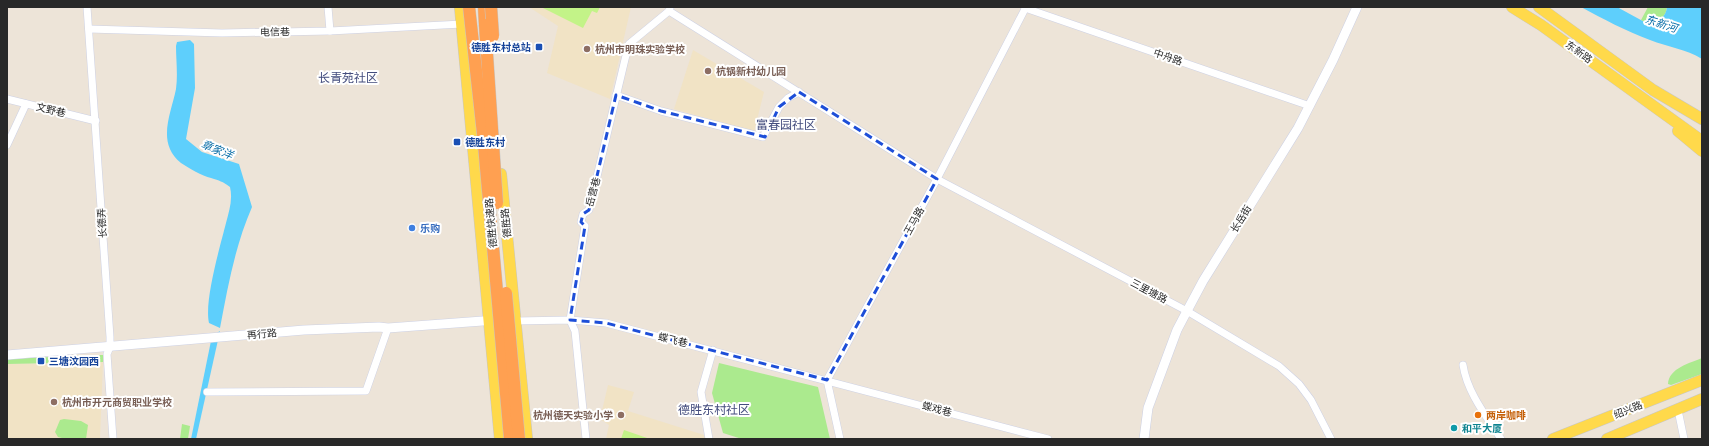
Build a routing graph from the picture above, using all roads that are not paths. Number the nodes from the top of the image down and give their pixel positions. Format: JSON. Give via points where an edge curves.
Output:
{"nodes":[{"id":1,"x":87,"y":7,"type":"edge"},
{"id":2,"x":328,"y":7,"type":"edge"},
{"id":3,"x":460,"y":7,"type":"edge"},
{"id":4,"x":469,"y":7,"type":"edge"},
{"id":5,"x":480,"y":7,"type":"edge"},
{"id":6,"x":484,"y":7,"type":"edge"},
{"id":7,"x":491,"y":7,"type":"edge"},
{"id":8,"x":1026,"y":7,"type":"edge"},
{"id":9,"x":1357,"y":7,"type":"edge"},
{"id":10,"x":1512,"y":7,"type":"edge"},
{"id":11,"x":1539,"y":7,"type":"edge"},
{"id":12,"x":670,"y":9,"type":"edge"},
{"id":13,"x":462,"y":24,"type":"junction"},
{"id":14,"x":89,"y":29,"type":"junction"},
{"id":15,"x":330,"y":31,"type":"junction"},
{"id":16,"x":1653,"y":90,"type":"junction"},
{"id":17,"x":799,"y":92,"type":"junction"},
{"id":18,"x":491,"y":93,"type":"junction"},
{"id":19,"x":616,"y":95,"type":"junction"},
{"id":20,"x":7,"y":99,"type":"edge"},
{"id":21,"x":1645,"y":100,"type":"junction"},
{"id":22,"x":26,"y":104,"type":"junction"},
{"id":23,"x":1310,"y":106,"type":"junction"},
{"id":24,"x":1700,"y":114,"type":"edge"},
{"id":25,"x":96,"y":121,"type":"junction"},
{"id":26,"x":1702,"y":128,"type":"edge"},
{"id":27,"x":1702,"y":141,"type":"edge"},
{"id":28,"x":7,"y":145,"type":"edge"},
{"id":29,"x":1702,"y":151,"type":"edge"},
{"id":30,"x":937,"y":179,"type":"junction"},
{"id":31,"x":1187,"y":311,"type":"junction"},
{"id":32,"x":490,"y":320,"type":"junction"},
{"id":33,"x":570,"y":320,"type":"junction"},
{"id":34,"x":516,"y":321,"type":"junction"},
{"id":35,"x":388,"y":328,"type":"junction"},
{"id":36,"x":110,"y":347,"type":"junction"},
{"id":37,"x":714,"y":350,"type":"junction"},
{"id":38,"x":7,"y":355,"type":"edge"},
{"id":39,"x":1463,"y":365,"type":"dead end"},
{"id":40,"x":826,"y":380,"type":"junction"},
{"id":41,"x":1702,"y":380,"type":"edge"},
{"id":42,"x":207,"y":392,"type":"dead end"},
{"id":43,"x":1702,"y":399,"type":"edge"},
{"id":44,"x":1678,"y":410,"type":"junction"},
{"id":45,"x":113,"y":439,"type":"edge"},
{"id":46,"x":500,"y":439,"type":"edge"},
{"id":47,"x":510,"y":439,"type":"edge"},
{"id":48,"x":520,"y":439,"type":"edge"},
{"id":49,"x":527,"y":439,"type":"edge"},
{"id":50,"x":586,"y":439,"type":"edge"},
{"id":51,"x":709,"y":439,"type":"edge"},
{"id":52,"x":840,"y":439,"type":"edge"},
{"id":53,"x":1048,"y":439,"type":"edge"},
{"id":54,"x":1144,"y":439,"type":"edge"},
{"id":55,"x":1331,"y":439,"type":"edge"},
{"id":56,"x":1501,"y":439,"type":"edge"},
{"id":57,"x":1553,"y":439,"type":"edge"},
{"id":58,"x":1607,"y":439,"type":"edge"},
{"id":59,"x":1684,"y":439,"type":"edge"}],
"edges":[{"from":1,"to":14,"type":"street","name":"长德弄"},
{"from":2,"to":15,"type":"street"},
{"from":3,"to":13,"type":"main road"},
{"from":4,"to":47,"type":"highway","name":"德胜快速路","bridge":true},
{"from":5,"to":34,"type":"main road","name":"德胜路","via":[[494,108]]},
{"from":6,"to":18,"type":"highway","name":"德胜快速路","bridge":true},
{"from":7,"to":18,"type":"highway","bridge":true,"via":[[495,69]]},
{"from":8,"to":23,"type":"street","name":"中舟路"},
{"from":8,"to":30,"type":"street","name":"王马路"},
{"from":9,"to":23,"type":"street","name":"长岳街"},
{"from":10,"to":21,"type":"main road","name":"东新路"},
{"from":11,"to":16,"type":"main road","name":"东新路"},
{"from":12,"to":17,"type":"street","name":"三里塘路"},
{"from":12,"to":19,"type":"street","name":"岳营巷","via":[[630,44]]},
{"from":13,"to":15,"type":"street","name":"电信巷"},
{"from":13,"to":32,"type":"main road"},
{"from":14,"to":15,"type":"street","name":"电信巷","via":[[214,33]]},
{"from":14,"to":25,"type":"street","name":"长德弄"},
{"from":16,"to":24,"type":"main road","name":"东新路"},
{"from":16,"to":26,"type":"main road","name":"东新路"},
{"from":17,"to":19,"type":"street","via":[[779,107],[763,137],[661,111]]},
{"from":17,"to":30,"type":"street","name":"三里塘路"},
{"from":18,"to":48,"type":"highway","name":"德胜快速路","bridge":true,"via":[[497,204]]},
{"from":19,"to":33,"type":"street","name":"岳营巷","via":[[589,210],[583,214],[581,222],[585,226]]},
{"from":20,"to":22,"type":"street","name":"文野巷"},
{"from":21,"to":27,"type":"main road","name":"东新路"},
{"from":21,"to":29,"type":"main road","name":"东新路"},
{"from":22,"to":25,"type":"street","name":"文野巷"},
{"from":22,"to":28,"type":"street"},
{"from":23,"to":31,"type":"street","name":"长岳街","via":[[1203,280]]},
{"from":25,"to":36,"type":"street","name":"长德弄"},
{"from":30,"to":31,"type":"street","name":"三里塘路"},
{"from":30,"to":40,"type":"street","name":"王马路"},
{"from":31,"to":54,"type":"street","name":"长岳街","via":[[1148,408]]},
{"from":31,"to":55,"type":"street","name":"三里塘路","via":[[1291,375],[1311,400]]},
{"from":32,"to":34,"type":"street","name":"再行路"},
{"from":32,"to":35,"type":"street","name":"再行路"},
{"from":32,"to":46,"type":"main road"},
{"from":33,"to":34,"type":"street","name":"蝶飞巷"},
{"from":33,"to":37,"type":"street","name":"蝶飞巷","via":[[606,323]]},
{"from":33,"to":50,"type":"street","name":"岳营巷","via":[[575,331]]},
{"from":34,"to":49,"type":"main road","name":"德胜路"},
{"from":35,"to":36,"type":"street","name":"再行路","via":[[304,330]]},
{"from":35,"to":42,"type":"street","via":[[366,392]]},
{"from":36,"to":38,"type":"street","name":"再行路"},
{"from":36,"to":45,"type":"street","name":"长德弄","via":[[107,354]]},
{"from":37,"to":40,"type":"street","name":"蝶飞巷"},
{"from":37,"to":51,"type":"street","via":[[701,392]]},
{"from":39,"to":56,"type":"street","via":[[1469,388]]},
{"from":40,"to":52,"type":"street"},
{"from":40,"to":53,"type":"street","name":"蝶戏巷"},
{"from":41,"to":57,"type":"main road","name":"绍兴路"},
{"from":43,"to":44,"type":"main road","name":"绍兴路"},
{"from":44,"to":58,"type":"main road","name":"绍兴路"},
{"from":44,"to":59,"type":"street"}]}
